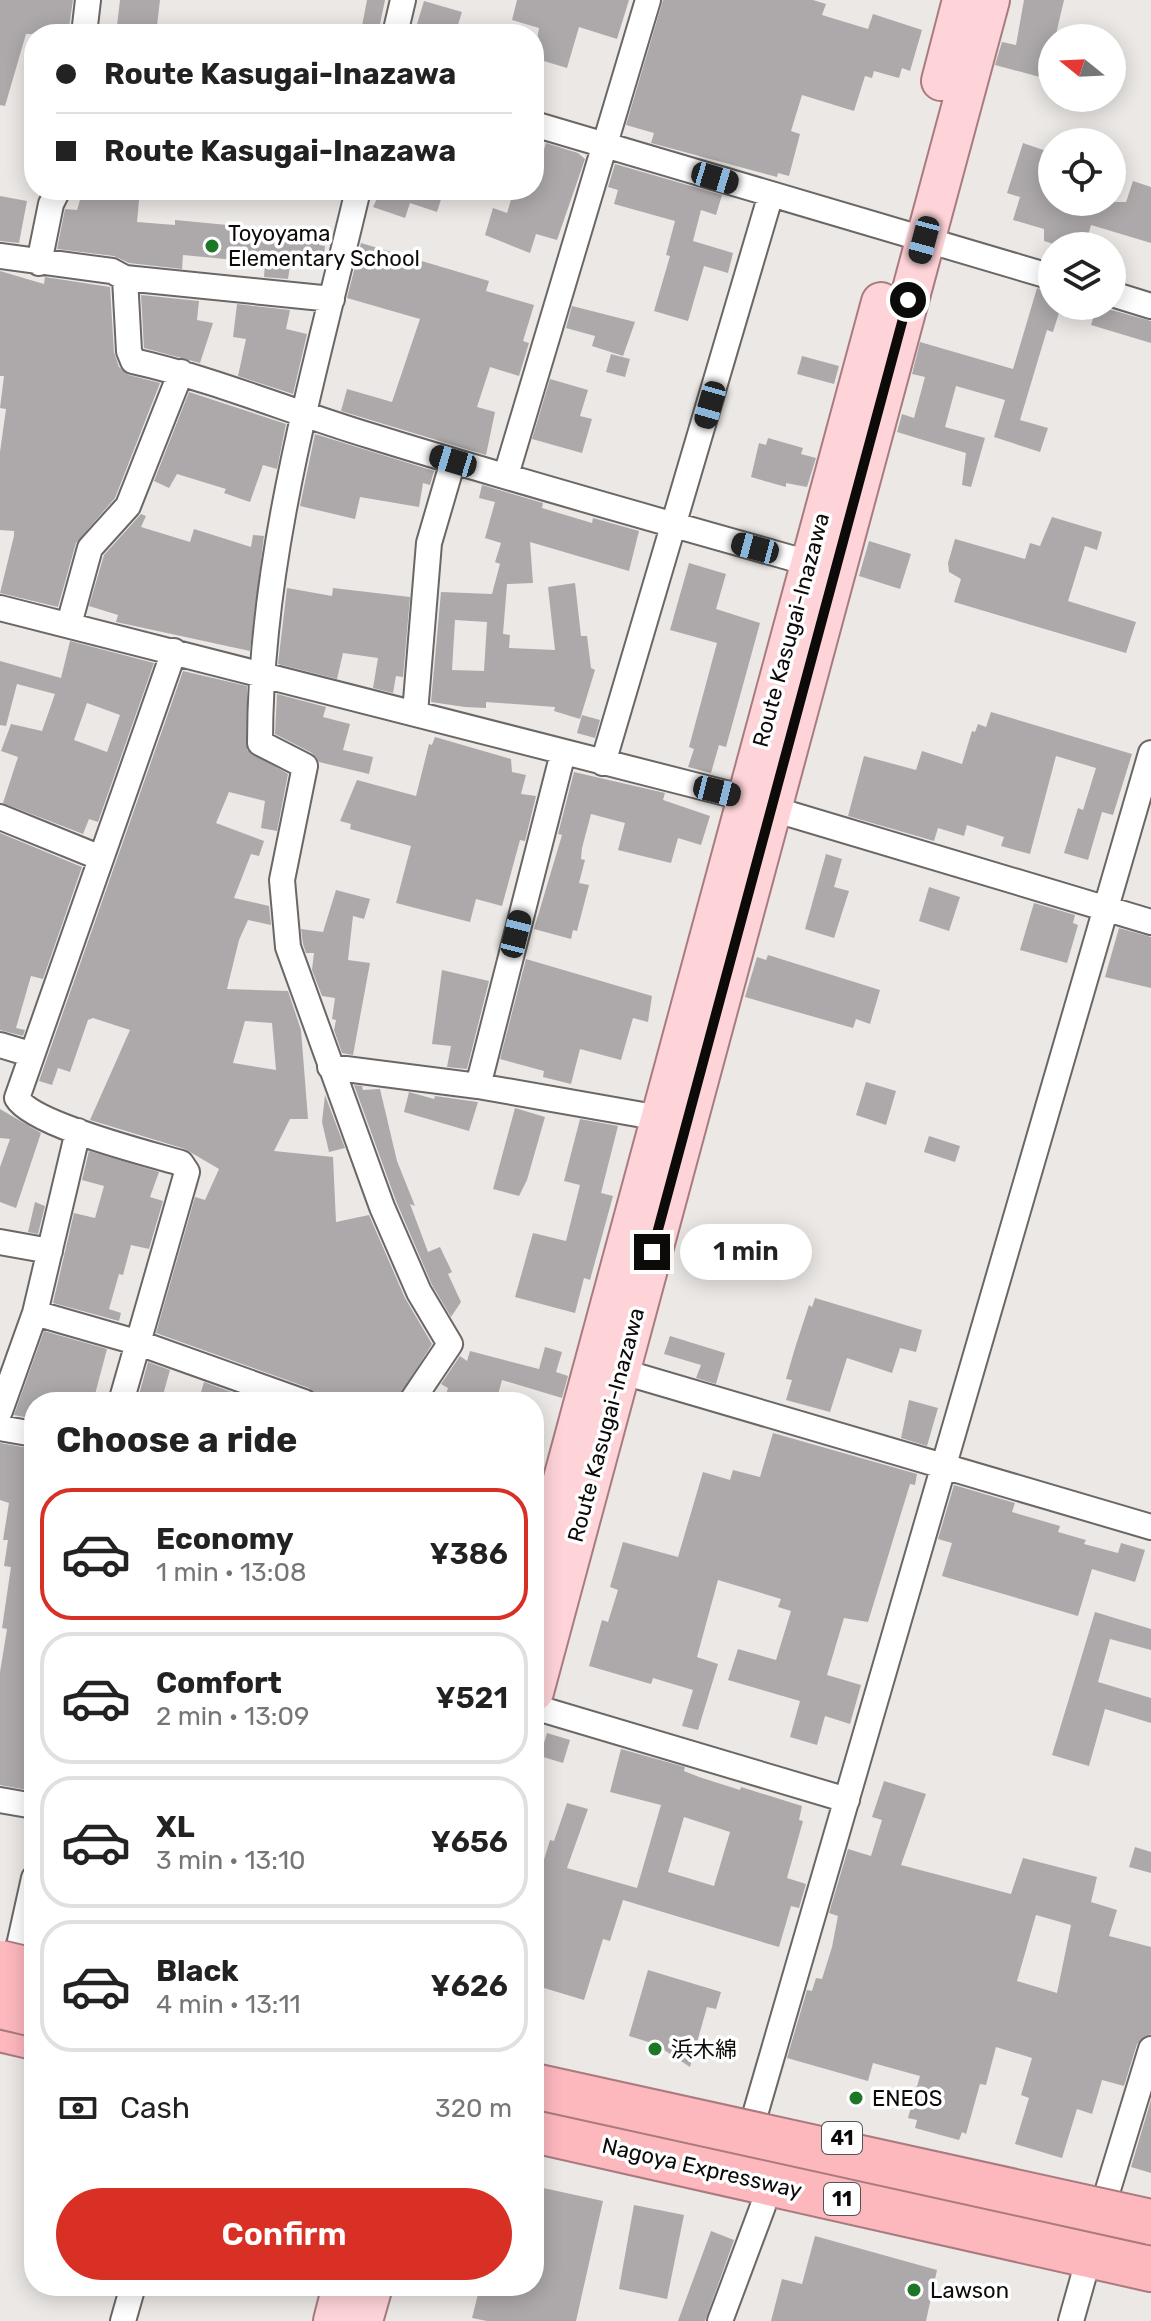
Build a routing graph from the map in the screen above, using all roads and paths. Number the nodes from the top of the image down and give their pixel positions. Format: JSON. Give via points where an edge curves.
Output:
{"nodes":[{"id":1,"x":88,"y":0,"type":"edge"},
{"id":2,"x":403,"y":0,"type":"edge"},
{"id":3,"x":648,"y":0,"type":"edge"},
{"id":4,"x":962,"y":0,"type":"edge"},
{"id":5,"x":990,"y":0,"type":"edge"},
{"id":6,"x":85,"y":24,"type":"edge"},
{"id":7,"x":397,"y":24,"type":"edge"},
{"id":8,"x":544,"y":127,"type":"edge"},
{"id":9,"x":605,"y":145,"type":"junction"},
{"id":10,"x":771,"y":194,"type":"junction"},
{"id":11,"x":53,"y":200,"type":"edge"},
{"id":12,"x":356,"y":200,"type":"edge"},
{"id":13,"x":912,"y":236,"type":"junction"},
{"id":14,"x":0,"y":256,"type":"edge"},
{"id":15,"x":39,"y":263,"type":"junction"},
{"id":16,"x":1038,"y":273,"type":"edge"},
{"id":17,"x":125,"y":278,"type":"junction"},
{"id":18,"x":1126,"y":298,"type":"edge"},
{"id":19,"x":332,"y":299,"type":"junction"},
{"id":20,"x":1151,"y":306,"type":"edge"},
{"id":21,"x":181,"y":372,"type":"junction"},
{"id":22,"x":302,"y":415,"type":"junction"},
{"id":23,"x":453,"y":461,"type":"junction"},
{"id":24,"x":506,"y":475,"type":"junction"},
{"id":25,"x":675,"y":525,"type":"junction"},
{"id":26,"x":809,"y":563,"type":"junction"},
{"id":27,"x":0,"y":608,"type":"edge"},
{"id":28,"x":69,"y":624,"type":"junction"},
{"id":29,"x":174,"y":651,"type":"junction"},
{"id":30,"x":260,"y":674,"type":"junction"},
{"id":31,"x":415,"y":713,"type":"junction"},
{"id":32,"x":563,"y":753,"type":"junction"},
{"id":33,"x":1151,"y":753,"type":"edge"},
{"id":34,"x":603,"y":763,"type":"junction"},
{"id":35,"x":759,"y":804,"type":"junction"},
{"id":36,"x":0,"y":817,"type":"edge"},
{"id":37,"x":101,"y":858,"type":"junction"},
{"id":38,"x":1105,"y":909,"type":"junction"},
{"id":39,"x":1151,"y":922,"type":"edge"},
{"id":40,"x":0,"y":1045,"type":"edge"},
{"id":41,"x":30,"y":1054,"type":"junction"},
{"id":42,"x":330,"y":1067,"type":"junction"},
{"id":43,"x":478,"y":1086,"type":"junction"},
{"id":44,"x":660,"y":1118,"type":"junction"},
{"id":45,"x":78,"y":1131,"type":"junction"},
{"id":46,"x":0,"y":1242,"type":"edge"},
{"id":47,"x":50,"y":1251,"type":"junction"},
{"id":48,"x":35,"y":1313,"type":"junction"},
{"id":49,"x":136,"y":1342,"type":"junction"},
{"id":50,"x":620,"y":1371,"type":"junction"},
{"id":51,"x":124,"y":1392,"type":"edge"},
{"id":52,"x":276,"y":1392,"type":"edge"},
{"id":53,"x":418,"y":1392,"type":"edge"},
{"id":54,"x":0,"y":1411,"type":"edge"},
{"id":55,"x":0,"y":1428,"type":"edge"},
{"id":56,"x":24,"y":1432,"type":"edge"},
{"id":57,"x":943,"y":1468,"type":"junction"},
{"id":58,"x":556,"y":1514,"type":"edge"},
{"id":59,"x":1151,"y":1527,"type":"edge"},
{"id":60,"x":544,"y":1553,"type":"edge"},
{"id":61,"x":544,"y":1611,"type":"edge"},
{"id":62,"x":544,"y":1710,"type":"edge"},
{"id":63,"x":0,"y":1800,"type":"edge"},
{"id":64,"x":847,"y":1800,"type":"junction"},
{"id":65,"x":24,"y":1804,"type":"edge"},
{"id":66,"x":24,"y":1924,"type":"edge"},
{"id":67,"x":17,"y":1957,"type":"edge"},
{"id":68,"x":0,"y":2006,"type":"edge"},
{"id":69,"x":24,"y":2012,"type":"edge"},
{"id":70,"x":0,"y":2022,"type":"edge"},
{"id":71,"x":0,"y":2029,"type":"edge"},
{"id":72,"x":24,"y":2035,"type":"edge"},
{"id":73,"x":1151,"y":2049,"type":"edge"},
{"id":74,"x":544,"y":2069,"type":"edge"},
{"id":75,"x":544,"y":2086,"type":"edge"},
{"id":76,"x":544,"y":2086,"type":"edge"},
{"id":77,"x":754,"y":2118,"type":"junction"},
{"id":78,"x":544,"y":2132,"type":"edge"},
{"id":79,"x":544,"y":2156,"type":"edge"},
{"id":80,"x":1106,"y":2196,"type":"junction"},
{"id":81,"x":763,"y":2206,"type":"junction"},
{"id":82,"x":1151,"y":2206,"type":"edge"},
{"id":83,"x":1151,"y":2222,"type":"edge"},
{"id":84,"x":1151,"y":2244,"type":"edge"},
{"id":85,"x":1151,"y":2269,"type":"edge"},
{"id":86,"x":1084,"y":2275,"type":"junction"},
{"id":87,"x":1151,"y":2291,"type":"edge"},
{"id":88,"x":130,"y":2296,"type":"edge"},
{"id":89,"x":339,"y":2296,"type":"edge"},
{"id":90,"x":370,"y":2296,"type":"edge"},
{"id":91,"x":123,"y":2321,"type":"edge"},
{"id":92,"x":333,"y":2321,"type":"edge"},
{"id":93,"x":363,"y":2321,"type":"edge"},
{"id":94,"x":720,"y":2321,"type":"edge"},
{"id":95,"x":1071,"y":2321,"type":"edge"}],
"edges":[{"from":1,"to":6,"type":"street"},
{"from":2,"to":7,"type":"street"},
{"from":3,"to":9,"type":"street"},
{"from":4,"to":13,"type":"main road","name":"Route Kasugai-Inazawa"},
{"from":5,"to":13,"type":"main road","name":"Route Kasugai-Inazawa"},
{"from":8,"to":9,"type":"street"},
{"from":9,"to":10,"type":"street"},
{"from":9,"to":24,"type":"street"},
{"from":10,"to":13,"type":"street"},
{"from":10,"to":25,"type":"street"},
{"from":11,"to":15,"type":"street"},
{"from":12,"to":19,"type":"street"},
{"from":13,"to":16,"type":"street"},
{"from":13,"to":26,"type":"main road","name":"Route Kasugai-Inazawa"},
{"from":13,"to":35,"type":"main road","name":"Route Kasugai-Inazawa"},
{"from":14,"to":15,"type":"street"},
{"from":15,"to":17,"type":"street","via":[[112,271]]},
{"from":17,"to":19,"type":"street"},
{"from":17,"to":21,"type":"street","via":[[133,361]]},
{"from":18,"to":20,"type":"street"},
{"from":19,"to":22,"type":"street"},
{"from":21,"to":22,"type":"street"},
{"from":21,"to":28,"type":"street","via":[[128,506],[90,548]]},
{"from":22,"to":23,"type":"street"},
{"from":22,"to":30,"type":"street"},
{"from":23,"to":24,"type":"street"},
{"from":23,"to":31,"type":"street","via":[[429,543]]},
{"from":24,"to":25,"type":"street"},
{"from":25,"to":26,"type":"street"},
{"from":25,"to":34,"type":"street"},
{"from":26,"to":35,"type":"main road","name":"Route Kasugai-Inazawa"},
{"from":27,"to":28,"type":"street"},
{"from":28,"to":29,"type":"street"},
{"from":29,"to":30,"type":"street"},
{"from":29,"to":37,"type":"street"},
{"from":30,"to":31,"type":"street"},
{"from":30,"to":42,"type":"street","via":[[260,743],[305,766],[282,880],[288,947]]},
{"from":31,"to":32,"type":"street"},
{"from":32,"to":34,"type":"street"},
{"from":32,"to":43,"type":"street"},
{"from":33,"to":38,"type":"street"},
{"from":34,"to":35,"type":"street"},
{"from":35,"to":38,"type":"street"},
{"from":35,"to":44,"type":"main road","name":"Route Kasugai-Inazawa"},
{"from":35,"to":50,"type":"main road","name":"Route Kasugai-Inazawa"},
{"from":36,"to":37,"type":"street"},
{"from":37,"to":41,"type":"street"},
{"from":38,"to":39,"type":"street"},
{"from":38,"to":57,"type":"street"},
{"from":40,"to":41,"type":"street"},
{"from":41,"to":45,"type":"street","via":[[17,1098],[23,1107]]},
{"from":42,"to":43,"type":"street"},
{"from":42,"to":53,"type":"street","via":[[413,1277],[450,1344]]},
{"from":43,"to":44,"type":"street"},
{"from":44,"to":58,"type":"main road","name":"Route Kasugai-Inazawa"},
{"from":45,"to":47,"type":"street"},
{"from":45,"to":49,"type":"street","via":[[181,1163],[187,1172]]},
{"from":46,"to":47,"type":"street"},
{"from":47,"to":48,"type":"street"},
{"from":48,"to":49,"type":"street"},
{"from":48,"to":54,"type":"street"},
{"from":49,"to":51,"type":"street"},
{"from":49,"to":52,"type":"street"},
{"from":50,"to":57,"type":"street"},
{"from":50,"to":58,"type":"main road","name":"Route Kasugai-Inazawa"},
{"from":55,"to":56,"type":"street"},
{"from":57,"to":59,"type":"street"},
{"from":57,"to":64,"type":"street"},
{"from":58,"to":60,"type":"main road","name":"Route Kasugai-Inazawa"},
{"from":58,"to":61,"type":"main road","name":"Route Kasugai-Inazawa"},
{"from":62,"to":64,"type":"street"},
{"from":63,"to":65,"type":"street"},
{"from":64,"to":77,"type":"street"},
{"from":66,"to":67,"type":"street"},
{"from":67,"to":70,"type":"street"},
{"from":68,"to":69,"type":"highway","bridge":true},
{"from":71,"to":72,"type":"highway"},
{"from":73,"to":80,"type":"street"},
{"from":74,"to":77,"type":"highway","number":"41"},
{"from":75,"to":84,"type":"highway","via":[[716,2122],[734,2145]]},
{"from":76,"to":83,"type":"highway","name":"Nagoya Expressway","number":"11","bridge":true},
{"from":77,"to":80,"type":"highway","number":"41"},
{"from":78,"to":85,"type":"highway","name":"Nagoya Expressway","number":"11"},
{"from":79,"to":81,"type":"highway"},
{"from":80,"to":82,"type":"highway","number":"41"},
{"from":81,"to":86,"type":"highway"},
{"from":81,"to":94,"type":"street"},
{"from":86,"to":87,"type":"highway"},
{"from":86,"to":95,"type":"street"},
{"from":88,"to":91,"type":"street"},
{"from":89,"to":92,"type":"main road"},
{"from":90,"to":93,"type":"main road"}]}
